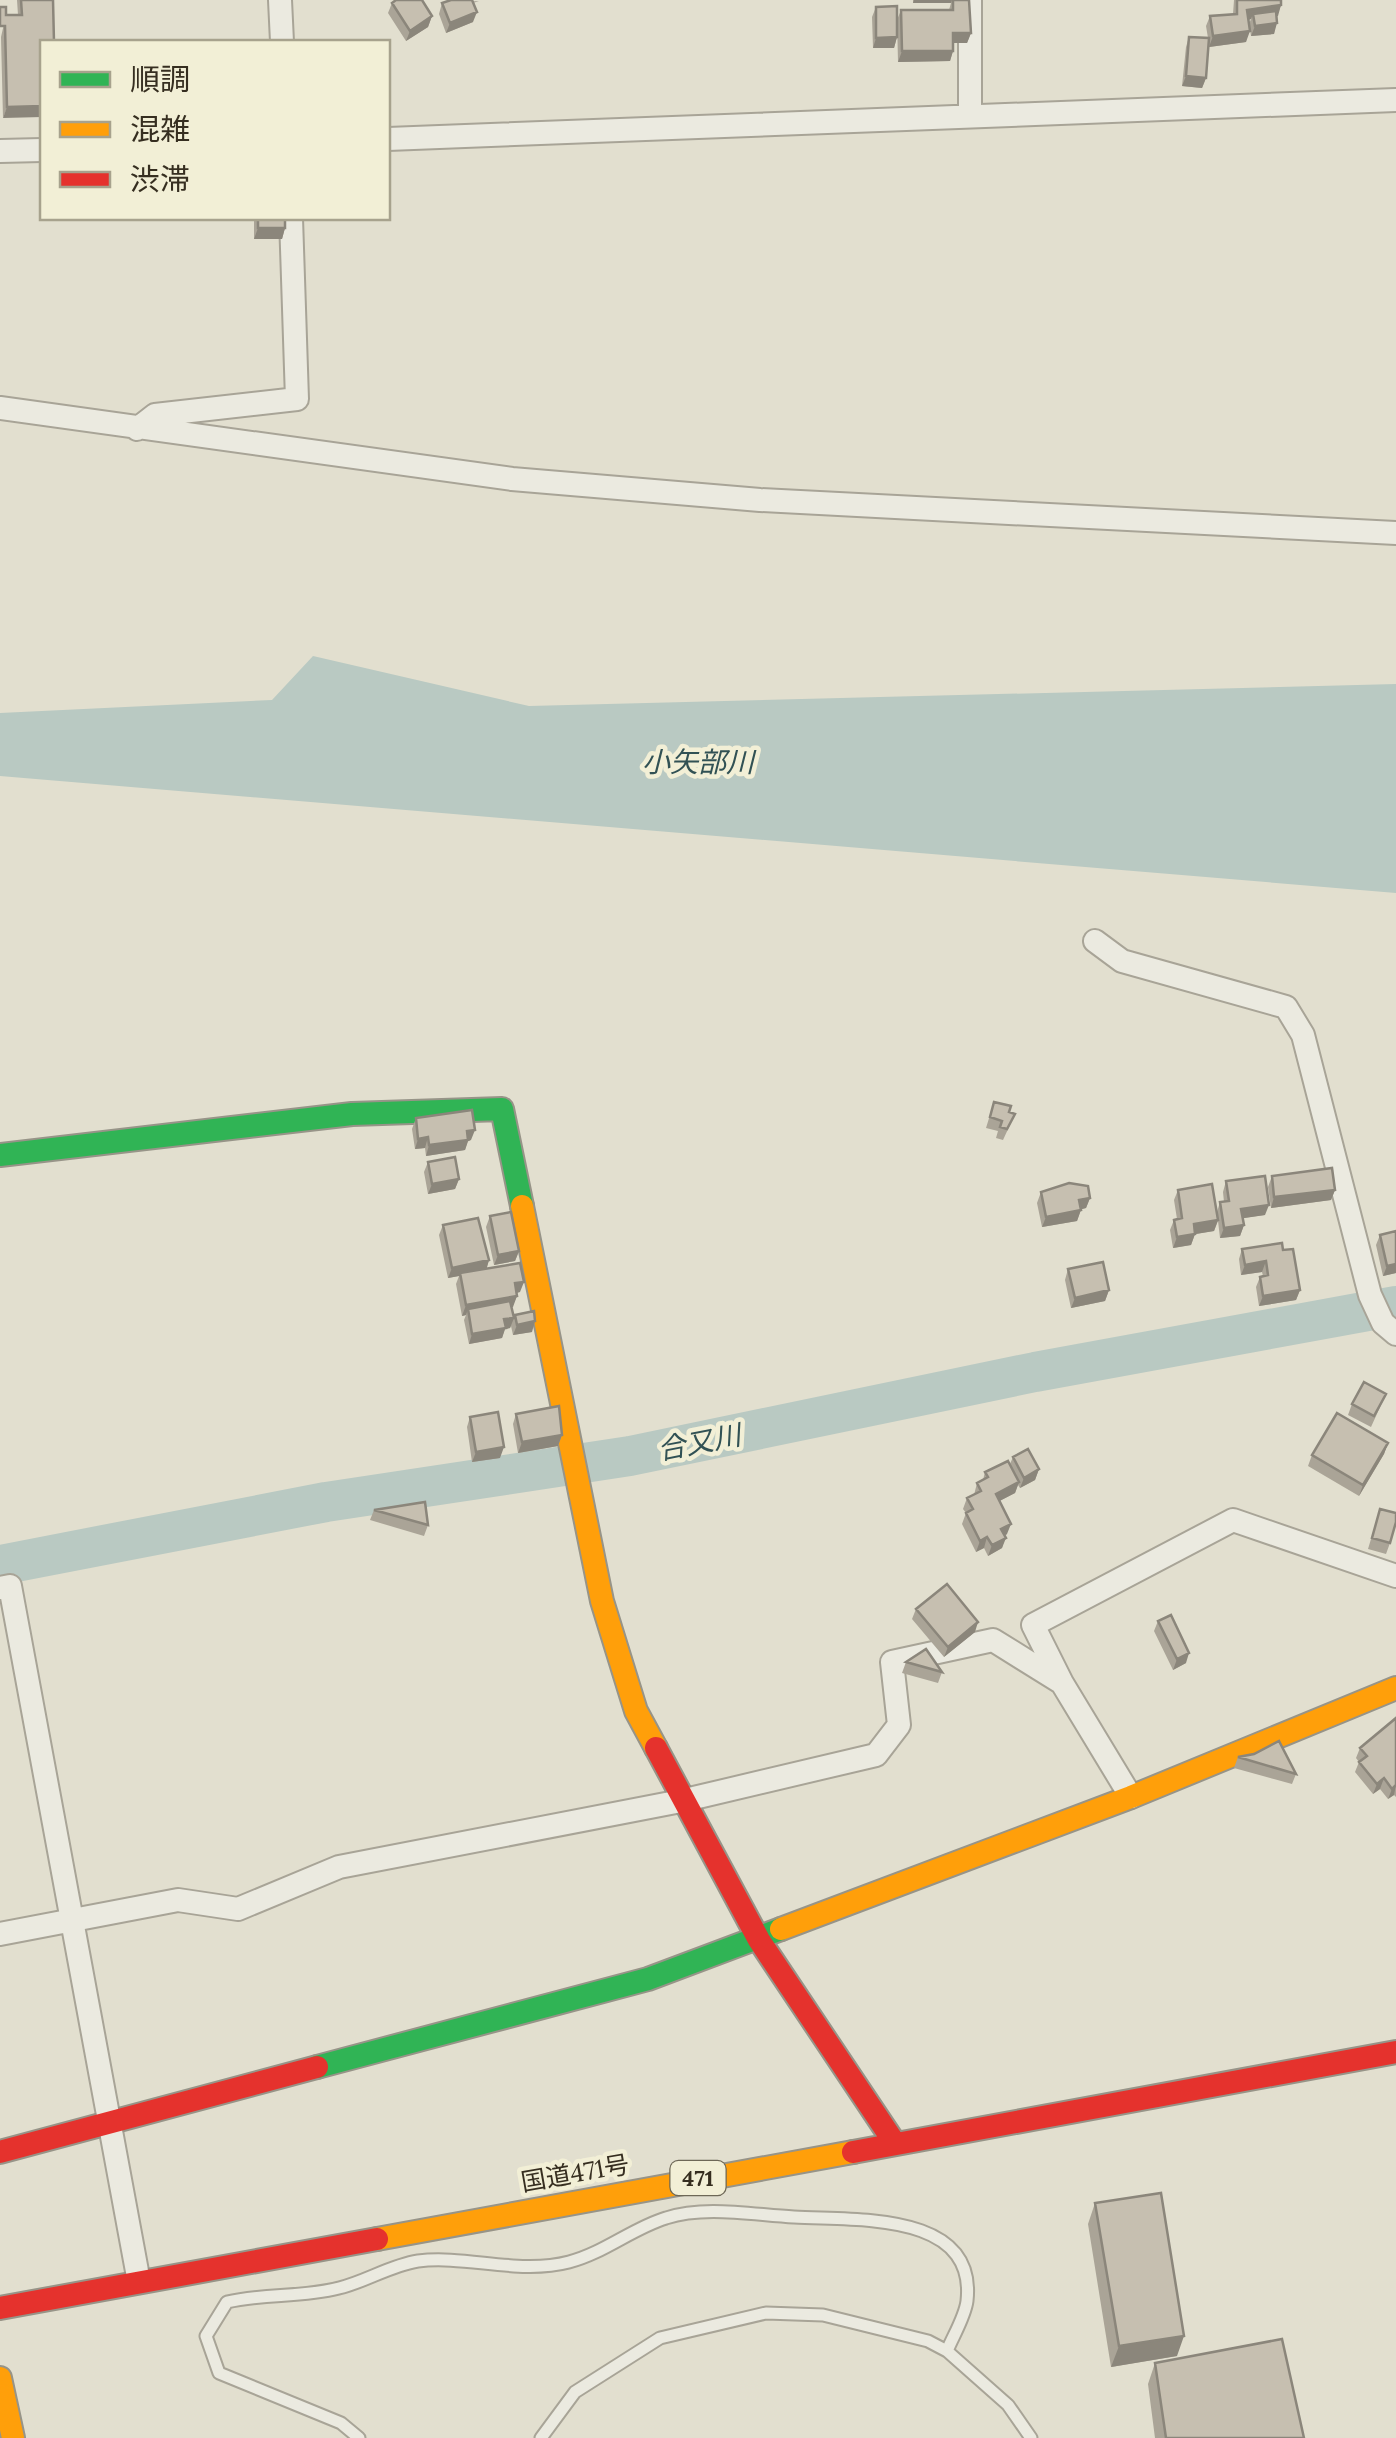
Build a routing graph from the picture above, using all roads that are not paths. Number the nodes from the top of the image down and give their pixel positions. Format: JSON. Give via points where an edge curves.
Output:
{"nodes":[{"id":1,"x":280,"y":0,"type":"edge"},
{"id":2,"x":970,"y":0,"type":"edge"},
{"id":3,"x":282,"y":40,"type":"edge"},
{"id":4,"x":1396,"y":100,"type":"edge"},
{"id":5,"x":970,"y":114,"type":"junction"},
{"id":6,"x":390,"y":139,"type":"edge"},
{"id":7,"x":40,"y":150,"type":"edge"},
{"id":8,"x":0,"y":151,"type":"edge"},
{"id":9,"x":291,"y":220,"type":"edge"},
{"id":10,"x":0,"y":408,"type":"edge"},
{"id":11,"x":136,"y":429,"type":"junction"},
{"id":12,"x":1396,"y":533,"type":"edge"},
{"id":13,"x":1094,"y":941,"type":"dead end"},
{"id":14,"x":0,"y":1156,"type":"edge"},
{"id":15,"x":1389,"y":1328,"type":"edge"},
{"id":16,"x":1396,"y":1576,"type":"edge"},
{"id":17,"x":0,"y":1588,"type":"edge"},
{"id":18,"x":1062,"y":1684,"type":"junction"},
{"id":19,"x":1396,"y":1688,"type":"edge"},
{"id":20,"x":1131,"y":1797,"type":"junction"},
{"id":21,"x":681,"y":1802,"type":"junction"},
{"id":22,"x":70,"y":1920,"type":"junction"},
{"id":23,"x":0,"y":1934,"type":"edge"},
{"id":24,"x":759,"y":1940,"type":"junction"},
{"id":25,"x":1396,"y":2052,"type":"edge"},
{"id":26,"x":111,"y":2120,"type":"junction"},
{"id":27,"x":894,"y":2142,"type":"junction"},
{"id":28,"x":0,"y":2152,"type":"edge"},
{"id":29,"x":139,"y":2282,"type":"junction"},
{"id":30,"x":0,"y":2308,"type":"edge"},
{"id":31,"x":947,"y":2351,"type":"junction"},
{"id":32,"x":0,"y":2378,"type":"edge"},
{"id":33,"x":13,"y":2438,"type":"edge"},
{"id":34,"x":359,"y":2438,"type":"edge"},
{"id":35,"x":541,"y":2438,"type":"edge"},
{"id":36,"x":1031,"y":2438,"type":"edge"}],
"edges":[{"from":1,"to":3,"type":"street"},
{"from":2,"to":5,"type":"street"},
{"from":4,"to":5,"type":"street"},
{"from":5,"to":6,"type":"street"},
{"from":7,"to":8,"type":"street"},
{"from":9,"to":11,"type":"street","via":[[298,398],[155,415]]},
{"from":10,"to":11,"type":"street"},
{"from":11,"to":12,"type":"street","via":[[512,479],[760,500]]},
{"from":13,"to":15,"type":"street","via":[[1122,961],[1286,1007],[1302,1035],[1370,1295]]},
{"from":14,"to":21,"type":"main road","via":[[352,1114],[502,1109],[602,1601],[636,1711]]},
{"from":16,"to":18,"type":"street","via":[[1233,1520],[1033,1625]]},
{"from":17,"to":22,"type":"street","via":[[10,1586]]},
{"from":18,"to":20,"type":"street"},
{"from":18,"to":21,"type":"street","via":[[993,1640],[892,1662],[899,1725],[876,1755]]},
{"from":19,"to":20,"type":"main road"},
{"from":20,"to":24,"type":"main road"},
{"from":21,"to":22,"type":"street","via":[[339,1867],[238,1909],[178,1900]]},
{"from":21,"to":24,"type":"main road"},
{"from":22,"to":23,"type":"street"},
{"from":22,"to":26,"type":"street"},
{"from":24,"to":26,"type":"main road","via":[[648,1979]]},
{"from":24,"to":27,"type":"main road"},
{"from":25,"to":27,"type":"main road","name":"国道471号","number":"471"},
{"from":26,"to":28,"type":"main road"},
{"from":26,"to":29,"type":"street"},
{"from":27,"to":29,"type":"main road","name":"国道471号","number":"471"},
{"from":29,"to":30,"type":"main road","name":"国道471号","number":"471"},
{"from":31,"to":34,"type":"lane","via":[[967,2303],[964,2271],[947,2242],[883,2222],[708,2212],[666,2217],[569,2262],[417,2261],[340,2288],[226,2302],[206,2336],[218,2373],[341,2422]]},
{"from":31,"to":35,"type":"lane","via":[[823,2315],[766,2314],[714,2324],[660,2338],[575,2392]]},
{"from":31,"to":36,"type":"lane","via":[[1008,2405]]},
{"from":32,"to":33,"type":"main road"}]}
